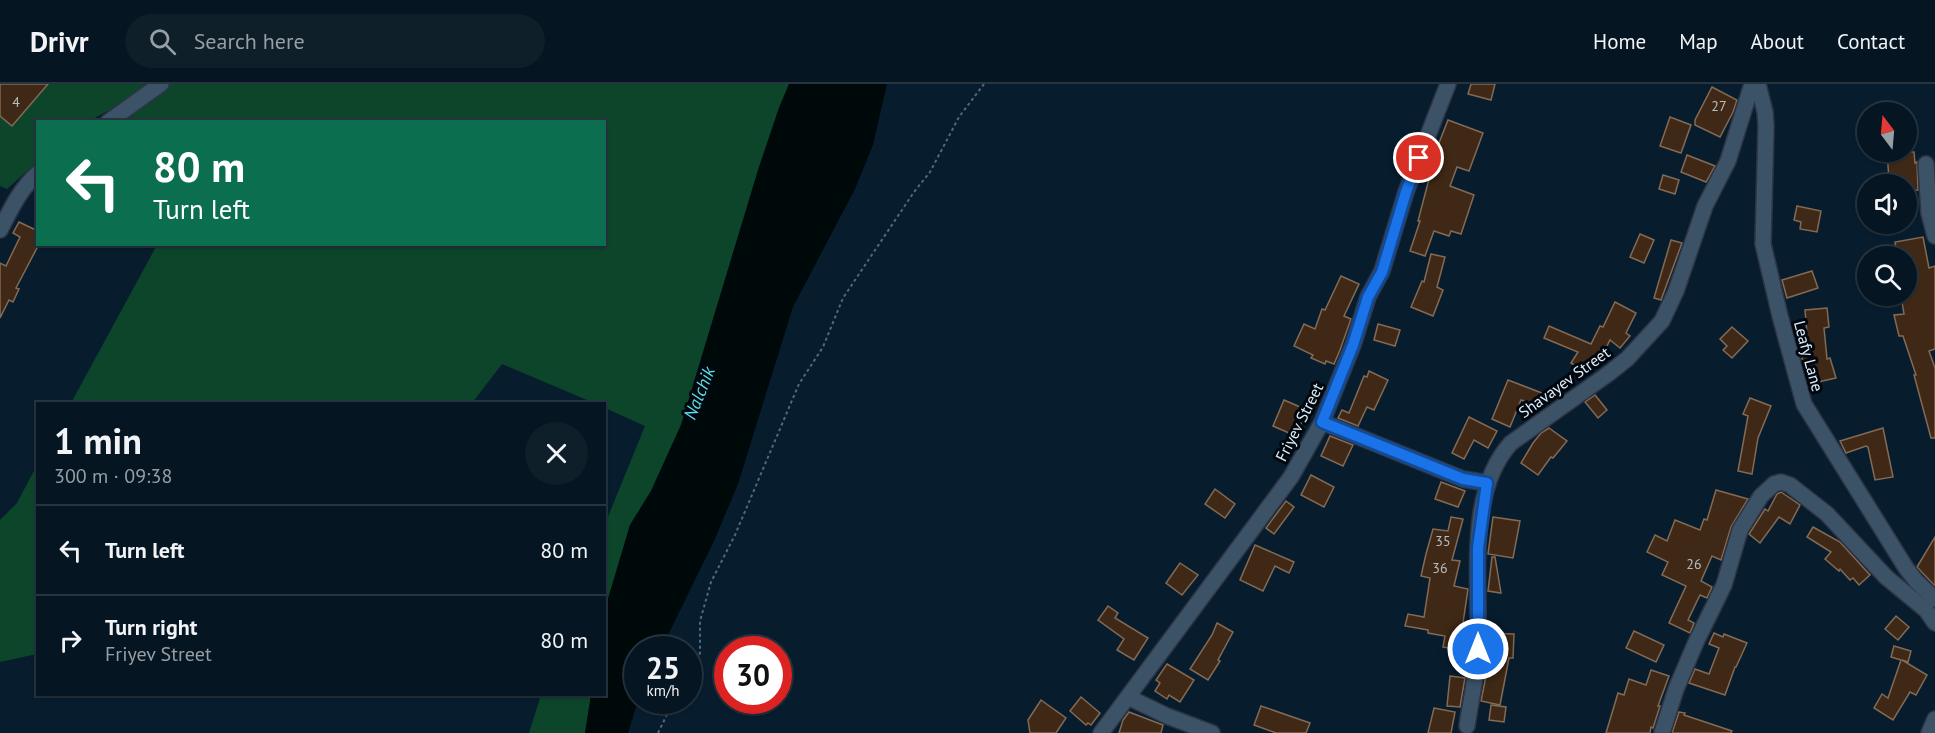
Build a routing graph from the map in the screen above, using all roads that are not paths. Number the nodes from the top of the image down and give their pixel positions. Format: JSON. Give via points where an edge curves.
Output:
{"nodes":[{"id":1,"x":161,"y":84,"type":"edge"},
{"id":2,"x":1448,"y":84,"type":"edge"},
{"id":3,"x":1752,"y":84,"type":"edge"},
{"id":4,"x":1758,"y":84,"type":"edge"},
{"id":5,"x":111,"y":120,"type":"edge"},
{"id":6,"x":1926,"y":164,"type":"dead end"},
{"id":7,"x":36,"y":174,"type":"edge"},
{"id":8,"x":7,"y":200,"type":"edge"},
{"id":9,"x":0,"y":230,"type":"edge"},
{"id":10,"x":1935,"y":236,"type":"edge"},
{"id":11,"x":1322,"y":422,"type":"junction"},
{"id":12,"x":1487,"y":483,"type":"junction"},
{"id":13,"x":1935,"y":599,"type":"edge"},
{"id":14,"x":1935,"y":623,"type":"edge"},
{"id":15,"x":1128,"y":697,"type":"junction"},
{"id":16,"x":1935,"y":719,"type":"edge"},
{"id":17,"x":1467,"y":726,"type":"dead end"},
{"id":18,"x":1101,"y":733,"type":"edge"},
{"id":19,"x":1212,"y":733,"type":"edge"},
{"id":20,"x":1662,"y":733,"type":"edge"},
{"id":21,"x":1929,"y":733,"type":"edge"}],
"edges":[{"from":1,"to":5,"type":"street"},
{"from":2,"to":11,"type":"street","name":"Friyev Street","via":[[1406,192],[1382,272],[1368,297]]},
{"from":3,"to":12,"type":"street","name":"Shavayev Street","via":[[1728,161],[1705,206],[1662,321],[1614,369],[1511,444]]},
{"from":4,"to":13,"type":"street","name":"Leafy Lane","via":[[1766,126],[1763,244],[1803,404],[1906,568]]},
{"from":6,"to":10,"type":"street","via":[[1929,213]]},
{"from":7,"to":8,"type":"street"},
{"from":8,"to":9,"type":"street"},
{"from":11,"to":12,"type":"street","via":[[1463,479]]},
{"from":11,"to":15,"type":"street","name":"Friyev Street","via":[[1291,477]]},
{"from":12,"to":17,"type":"street","name":"Shavayev Street","via":[[1478,548],[1477,662]]},
{"from":14,"to":20,"type":"street","via":[[1827,514],[1790,485],[1774,484],[1761,496],[1740,530],[1724,585],[1676,689]]},
{"from":15,"to":18,"type":"street","name":"Friyev Street"},
{"from":15,"to":19,"type":"street"},
{"from":16,"to":21,"type":"street"}]}
